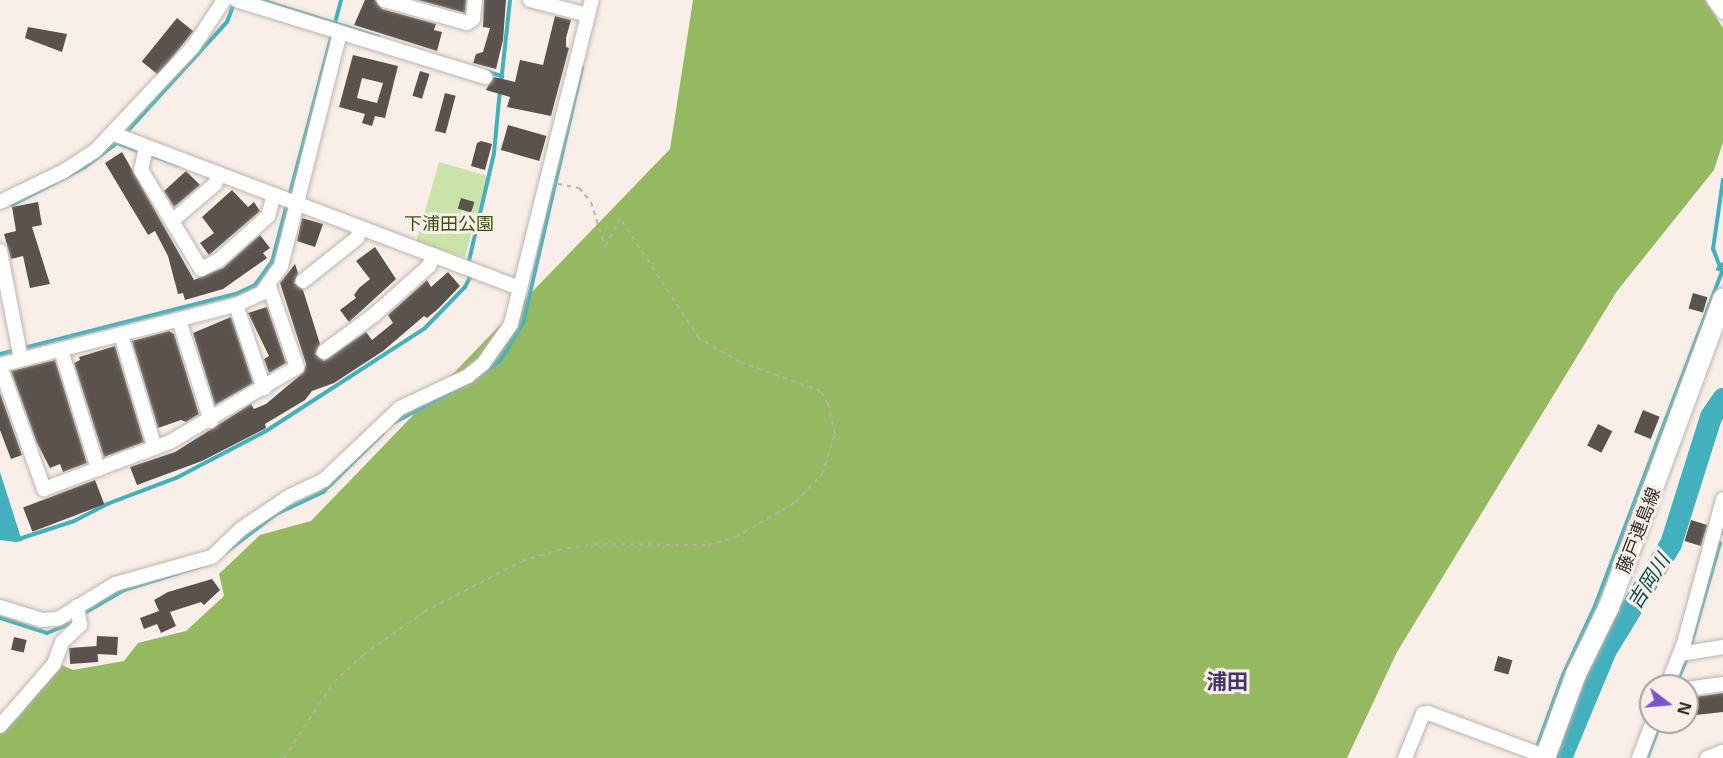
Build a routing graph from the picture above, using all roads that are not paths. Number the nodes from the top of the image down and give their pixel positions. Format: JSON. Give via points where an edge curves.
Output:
{"nodes":[{"id":1,"x":224,"y":0,"type":"edge"},
{"id":2,"x":237,"y":0,"type":"edge"},
{"id":3,"x":384,"y":0,"type":"edge"},
{"id":4,"x":475,"y":0,"type":"edge"},
{"id":5,"x":530,"y":0,"type":"edge"},
{"id":6,"x":592,"y":0,"type":"edge"},
{"id":7,"x":1714,"y":0,"type":"edge"},
{"id":8,"x":1723,"y":12,"type":"edge"},
{"id":9,"x":588,"y":15,"type":"junction"},
{"id":10,"x":335,"y":32,"type":"junction"},
{"id":11,"x":485,"y":77,"type":"dead end"},
{"id":12,"x":119,"y":136,"type":"junction"},
{"id":13,"x":145,"y":151,"type":"junction"},
{"id":14,"x":217,"y":178,"type":"junction"},
{"id":15,"x":0,"y":202,"type":"edge"},
{"id":16,"x":285,"y":202,"type":"junction"},
{"id":17,"x":172,"y":221,"type":"junction"},
{"id":18,"x":359,"y":232,"type":"junction"},
{"id":19,"x":0,"y":251,"type":"edge"},
{"id":20,"x":432,"y":259,"type":"junction"},
{"id":21,"x":303,"y":281,"type":"dead end"},
{"id":22,"x":269,"y":286,"type":"junction"},
{"id":23,"x":520,"y":288,"type":"junction"},
{"id":24,"x":1723,"y":298,"type":"edge"},
{"id":25,"x":236,"y":305,"type":"junction"},
{"id":26,"x":179,"y":320,"type":"junction"},
{"id":27,"x":121,"y":335,"type":"junction"},
{"id":28,"x":61,"y":350,"type":"junction"},
{"id":29,"x":20,"y":352,"type":"junction"},
{"id":30,"x":324,"y":352,"type":"dead end"},
{"id":31,"x":0,"y":365,"type":"edge"},
{"id":32,"x":264,"y":388,"type":"junction"},
{"id":33,"x":211,"y":421,"type":"junction"},
{"id":34,"x":155,"y":448,"type":"junction"},
{"id":35,"x":98,"y":469,"type":"junction"},
{"id":36,"x":1723,"y":499,"type":"edge"},
{"id":37,"x":1718,"y":537,"type":"edge"},
{"id":38,"x":77,"y":606,"type":"junction"},
{"id":39,"x":0,"y":607,"type":"edge"},
{"id":40,"x":1723,"y":647,"type":"edge"},
{"id":41,"x":1680,"y":654,"type":"junction"},
{"id":42,"x":1672,"y":674,"type":"edge"},
{"id":43,"x":1723,"y":684,"type":"edge"},
{"id":44,"x":1699,"y":687,"type":"edge"},
{"id":45,"x":0,"y":726,"type":"edge"},
{"id":46,"x":1648,"y":734,"type":"edge"},
{"id":47,"x":1723,"y":752,"type":"edge"},
{"id":48,"x":1545,"y":757,"type":"edge"},
{"id":49,"x":1405,"y":758,"type":"edge"},
{"id":50,"x":1639,"y":758,"type":"edge"},
{"id":51,"x":1707,"y":758,"type":"edge"}],
"edges":[{"from":1,"to":12,"type":"street","via":[[193,47]]},
{"from":2,"to":10,"type":"street"},
{"from":3,"to":4,"type":"street","via":[[467,23],[473,19]]},
{"from":5,"to":9,"type":"street"},
{"from":6,"to":9,"type":"street"},
{"from":7,"to":8,"type":"street"},
{"from":9,"to":23,"type":"street"},
{"from":10,"to":11,"type":"street"},
{"from":10,"to":16,"type":"street"},
{"from":12,"to":13,"type":"street"},
{"from":12,"to":15,"type":"street","via":[[64,171]]},
{"from":13,"to":14,"type":"street"},
{"from":13,"to":17,"type":"street","via":[[141,171]]},
{"from":14,"to":16,"type":"street"},
{"from":14,"to":17,"type":"street"},
{"from":16,"to":17,"type":"street","via":[[219,260],[201,269]]},
{"from":16,"to":18,"type":"street"},
{"from":16,"to":22,"type":"street","via":[[281,266]]},
{"from":18,"to":20,"type":"street"},
{"from":18,"to":21,"type":"street"},
{"from":19,"to":29,"type":"street"},
{"from":20,"to":23,"type":"street"},
{"from":20,"to":30,"type":"street","via":[[374,315]]},
{"from":22,"to":25,"type":"street","via":[[253,299]]},
{"from":22,"to":32,"type":"street","via":[[297,367]]},
{"from":23,"to":38,"type":"street","via":[[511,324],[483,364],[468,376],[400,408],[324,480],[290,496],[251,522],[212,557],[115,584]]},
{"from":24,"to":48,"type":"main road","name":"藤戸連島線","via":[[1609,607],[1576,674]]},
{"from":25,"to":26,"type":"street"},
{"from":25,"to":32,"type":"street"},
{"from":26,"to":27,"type":"street"},
{"from":26,"to":33,"type":"street"},
{"from":27,"to":28,"type":"street"},
{"from":27,"to":34,"type":"street"},
{"from":28,"to":29,"type":"street"},
{"from":28,"to":35,"type":"street"},
{"from":29,"to":31,"type":"street"},
{"from":31,"to":35,"type":"street","via":[[44,489]]},
{"from":32,"to":33,"type":"street"},
{"from":33,"to":34,"type":"street"},
{"from":34,"to":35,"type":"street"},
{"from":36,"to":37,"type":"street"},
{"from":37,"to":41,"type":"street"},
{"from":38,"to":39,"type":"street","via":[[58,619],[42,620]]},
{"from":38,"to":45,"type":"street","via":[[80,625],[62,642],[54,664]]},
{"from":40,"to":41,"type":"street"},
{"from":41,"to":42,"type":"street"},
{"from":43,"to":44,"type":"street"},
{"from":46,"to":50,"type":"street"},
{"from":47,"to":51,"type":"street"},
{"from":48,"to":49,"type":"street","via":[[1428,713],[1423,714]]}]}
